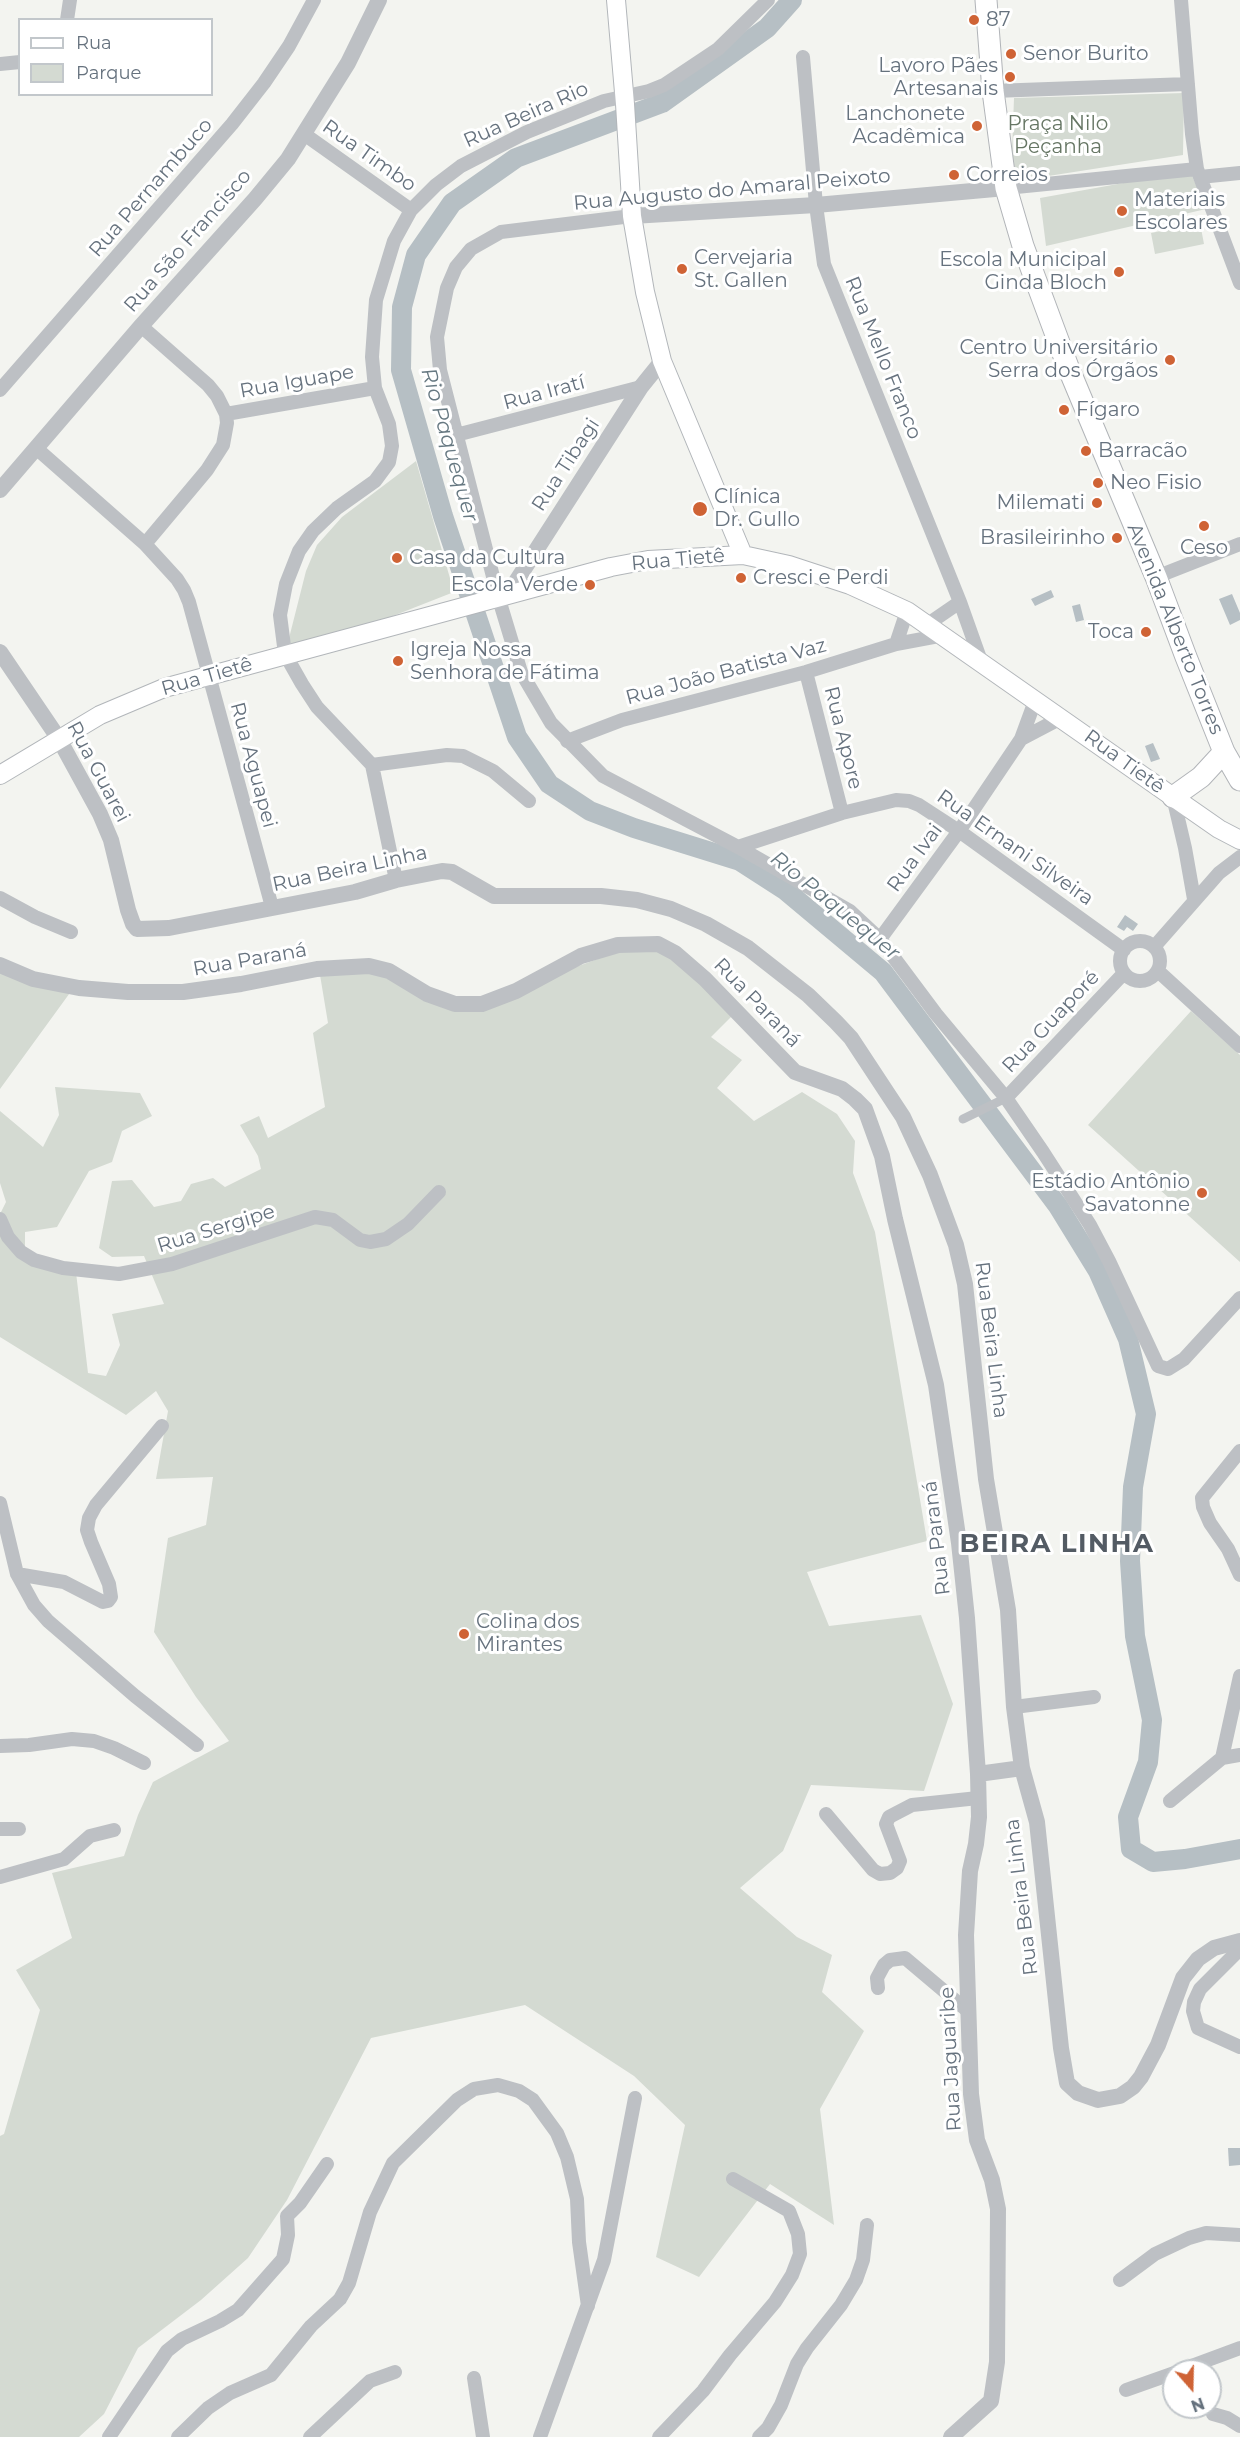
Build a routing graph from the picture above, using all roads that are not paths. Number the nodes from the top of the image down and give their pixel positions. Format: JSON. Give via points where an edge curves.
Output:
{"nodes":[{"id":1,"x":70,"y":0,"type":"edge"},
{"id":2,"x":314,"y":0,"type":"edge"},
{"id":3,"x":379,"y":0,"type":"edge"},
{"id":4,"x":616,"y":0,"type":"edge"},
{"id":5,"x":768,"y":0,"type":"edge"},
{"id":6,"x":986,"y":0,"type":"edge"},
{"id":7,"x":1181,"y":0,"type":"edge"},
{"id":8,"x":68,"y":18,"type":"edge"},
{"id":9,"x":803,"y":57,"type":"dead end"},
{"id":10,"x":18,"y":62,"type":"edge"},
{"id":11,"x":0,"y":64,"type":"edge"},
{"id":12,"x":1188,"y":84,"type":"junction"},
{"id":13,"x":993,"y":91,"type":"junction"},
{"id":14,"x":625,"y":100,"type":"junction"},
{"id":15,"x":304,"y":134,"type":"junction"},
{"id":16,"x":1198,"y":173,"type":"junction"},
{"id":17,"x":1240,"y":173,"type":"edge"},
{"id":18,"x":1005,"y":181,"type":"junction"},
{"id":19,"x":816,"y":205,"type":"junction"},
{"id":20,"x":411,"y":210,"type":"junction"},
{"id":21,"x":632,"y":216,"type":"junction"},
{"id":22,"x":1240,"y":284,"type":"edge"},
{"id":23,"x":141,"y":326,"type":"junction"},
{"id":24,"x":662,"y":361,"type":"junction"},
{"id":25,"x":641,"y":387,"type":"junction"},
{"id":26,"x":375,"y":388,"type":"junction"},
{"id":27,"x":0,"y":390,"type":"edge"},
{"id":28,"x":226,"y":414,"type":"junction"},
{"id":29,"x":456,"y":435,"type":"junction"},
{"id":30,"x":36,"y":448,"type":"junction"},
{"id":31,"x":0,"y":490,"type":"edge"},
{"id":32,"x":145,"y":544,"type":"junction"},
{"id":33,"x":1240,"y":544,"type":"edge"},
{"id":34,"x":743,"y":555,"type":"junction"},
{"id":35,"x":1156,"y":577,"type":"junction"},
{"id":36,"x":497,"y":597,"type":"junction"},
{"id":37,"x":960,"y":602,"type":"junction"},
{"id":38,"x":907,"y":611,"type":"junction"},
{"id":39,"x":928,"y":624,"type":"junction"},
{"id":40,"x":944,"y":635,"type":"junction"},
{"id":41,"x":896,"y":644,"type":"junction"},
{"id":42,"x":0,"y":652,"type":"edge"},
{"id":43,"x":285,"y":654,"type":"junction"},
{"id":44,"x":981,"y":662,"type":"junction"},
{"id":45,"x":806,"y":672,"type":"junction"},
{"id":46,"x":209,"y":676,"type":"junction"},
{"id":47,"x":1035,"y":701,"type":"junction"},
{"id":48,"x":1061,"y":717,"type":"junction"},
{"id":49,"x":59,"y":739,"type":"junction"},
{"id":50,"x":1022,"y":739,"type":"junction"},
{"id":51,"x":567,"y":741,"type":"junction"},
{"id":52,"x":1224,"y":752,"type":"junction"},
{"id":53,"x":372,"y":765,"type":"junction"},
{"id":54,"x":0,"y":775,"type":"edge"},
{"id":55,"x":1240,"y":780,"type":"edge"},
{"id":56,"x":1173,"y":797,"type":"junction"},
{"id":57,"x":529,"y":801,"type":"dead end"},
{"id":58,"x":842,"y":813,"type":"junction"},
{"id":59,"x":959,"y":831,"type":"junction"},
{"id":60,"x":1240,"y":840,"type":"edge"},
{"id":61,"x":738,"y":847,"type":"junction"},
{"id":62,"x":1240,"y":857,"type":"edge"},
{"id":63,"x":396,"y":880,"type":"junction"},
{"id":64,"x":0,"y":898,"type":"edge"},
{"id":65,"x":1194,"y":899,"type":"junction"},
{"id":66,"x":272,"y":907,"type":"junction"},
{"id":67,"x":133,"y":924,"type":"joint"},
{"id":68,"x":70,"y":932,"type":"dead end"},
{"id":69,"x":880,"y":939,"type":"junction"},
{"id":70,"x":1154,"y":947,"type":"junction"},
{"id":71,"x":1124,"y":950,"type":"junction"},
{"id":72,"x":0,"y":965,"type":"edge"},
{"id":73,"x":1158,"y":971,"type":"junction"},
{"id":74,"x":1124,"y":973,"type":"junction"},
{"id":75,"x":1240,"y":1046,"type":"edge"},
{"id":76,"x":1006,"y":1098,"type":"junction"},
{"id":77,"x":963,"y":1119,"type":"dead end"},
{"id":78,"x":439,"y":1192,"type":"dead end"},
{"id":79,"x":0,"y":1219,"type":"edge"},
{"id":80,"x":1240,"y":1298,"type":"edge"},
{"id":81,"x":162,"y":1426,"type":"dead end"},
{"id":82,"x":1240,"y":1451,"type":"edge"},
{"id":83,"x":0,"y":1503,"type":"edge"},
{"id":84,"x":17,"y":1574,"type":"junction"},
{"id":85,"x":1240,"y":1575,"type":"edge"},
{"id":86,"x":1240,"y":1676,"type":"edge"},
{"id":87,"x":1094,"y":1697,"type":"dead end"},
{"id":88,"x":1014,"y":1707,"type":"junction"},
{"id":89,"x":3,"y":1743,"type":"edge"},
{"id":90,"x":197,"y":1745,"type":"dead end"},
{"id":91,"x":1240,"y":1755,"type":"edge"},
{"id":92,"x":1222,"y":1758,"type":"junction"},
{"id":93,"x":144,"y":1764,"type":"dead end"},
{"id":94,"x":1022,"y":1768,"type":"junction"},
{"id":95,"x":978,"y":1774,"type":"junction"},
{"id":96,"x":978,"y":1798,"type":"junction"},
{"id":97,"x":1170,"y":1802,"type":"dead end"},
{"id":98,"x":826,"y":1814,"type":"dead end"},
{"id":99,"x":0,"y":1829,"type":"edge"},
{"id":100,"x":19,"y":1829,"type":"dead end"},
{"id":101,"x":114,"y":1830,"type":"dead end"},
{"id":102,"x":0,"y":1877,"type":"edge"},
{"id":103,"x":1240,"y":1941,"type":"edge"},
{"id":104,"x":1240,"y":1949,"type":"edge"},
{"id":105,"x":878,"y":1988,"type":"dead end"},
{"id":106,"x":969,"y":2012,"type":"junction"},
{"id":107,"x":1240,"y":2047,"type":"edge"},
{"id":108,"x":635,"y":2098,"type":"dead end"},
{"id":109,"x":327,"y":2164,"type":"dead end"},
{"id":110,"x":733,"y":2179,"type":"dead end"},
{"id":111,"x":867,"y":2224,"type":"dead end"},
{"id":112,"x":1240,"y":2235,"type":"edge"},
{"id":113,"x":1120,"y":2280,"type":"dead end"},
{"id":114,"x":588,"y":2306,"type":"junction"},
{"id":115,"x":1240,"y":2348,"type":"edge"},
{"id":116,"x":1211,"y":2359,"type":"edge"},
{"id":117,"x":395,"y":2372,"type":"dead end"},
{"id":118,"x":1162,"y":2377,"type":"edge"},
{"id":119,"x":474,"y":2378,"type":"dead end"},
{"id":120,"x":1126,"y":2390,"type":"dead end"},
{"id":121,"x":1222,"y":2417,"type":"edge"},
{"id":122,"x":1240,"y":2426,"type":"edge"},
{"id":123,"x":109,"y":2437,"type":"edge"},
{"id":124,"x":178,"y":2437,"type":"edge"},
{"id":125,"x":310,"y":2437,"type":"edge"},
{"id":126,"x":483,"y":2437,"type":"edge"},
{"id":127,"x":540,"y":2437,"type":"edge"},
{"id":128,"x":659,"y":2437,"type":"edge"},
{"id":129,"x":759,"y":2437,"type":"edge"},
{"id":130,"x":951,"y":2437,"type":"edge"}],
"edges":[{"from":1,"to":8,"type":"street"},
{"from":2,"to":27,"type":"street","name":"Rua Pernambuco","via":[[289,46],[232,124]]},
{"from":3,"to":15,"type":"street","name":"Rua São Francisco","via":[[348,63]]},
{"from":4,"to":14,"type":"main road"},
{"from":5,"to":14,"type":"street","name":"Rua Beira Rio","via":[[693,68],[664,85]]},
{"from":6,"to":13,"type":"main road","name":"Avenida Alberto Torres"},
{"from":7,"to":12,"type":"street"},
{"from":9,"to":19,"type":"street","name":"Rua Mello Franco"},
{"from":10,"to":11,"type":"street"},
{"from":12,"to":13,"type":"street"},
{"from":12,"to":16,"type":"street"},
{"from":13,"to":18,"type":"main road","name":"Avenida Alberto Torres"},
{"from":14,"to":20,"type":"street","name":"Rua Beira Rio","via":[[604,102],[479,155],[436,185]]},
{"from":14,"to":21,"type":"main road"},
{"from":15,"to":20,"type":"street","name":"Rua Timbo"},
{"from":15,"to":23,"type":"street","name":"Rua São Francisco","via":[[255,199]]},
{"from":16,"to":17,"type":"street","name":"Rua Augusto do Amaral Peixoto"},
{"from":16,"to":18,"type":"street","name":"Rua Augusto do Amaral Peixoto"},
{"from":16,"to":22,"type":"street"},
{"from":18,"to":19,"type":"street","name":"Rua Augusto do Amaral Peixoto"},
{"from":18,"to":35,"type":"main road","name":"Avenida Alberto Torres","via":[[1023,246],[1068,367]]},
{"from":19,"to":21,"type":"street","name":"Rua Augusto do Amaral Peixoto"},
{"from":19,"to":37,"type":"street","name":"Rua Mello Franco","via":[[824,264]]},
{"from":20,"to":26,"type":"street","name":"Rua Beira Rio","via":[[394,241],[376,300],[372,357]]},
{"from":21,"to":24,"type":"main road"},
{"from":21,"to":29,"type":"street","name":"Rua Augusto do Amaral Peixoto","via":[[501,232],[471,249],[456,267],[447,288],[437,337],[440,370]]},
{"from":23,"to":28,"type":"street","via":[[208,385]]},
{"from":23,"to":30,"type":"street","name":"Rua São Francisco"},
{"from":24,"to":25,"type":"street","name":"Rua Tibagi"},
{"from":24,"to":34,"type":"main road"},
{"from":25,"to":29,"type":"street","name":"Rua Iratí"},
{"from":25,"to":36,"type":"street","name":"Rua Tibagi"},
{"from":26,"to":28,"type":"street","name":"Rua Iguape"},
{"from":26,"to":43,"type":"street","name":"Rua Beira Rio","via":[[388,424],[392,446],[389,462],[375,480],[313,531],[299,551],[286,584],[280,615]]},
{"from":28,"to":32,"type":"street","via":[[223,446]]},
{"from":29,"to":36,"type":"street","name":"Rua Augusto do Amaral Peixoto"},
{"from":30,"to":31,"type":"street","name":"Rua São Francisco"},
{"from":30,"to":32,"type":"street","name":"Rua Aguapei"},
{"from":32,"to":46,"type":"street","name":"Rua Aguapei","via":[[184,590]]},
{"from":33,"to":35,"type":"street"},
{"from":34,"to":36,"type":"main road","name":"Rua Tietê","via":[[648,560]]},
{"from":34,"to":38,"type":"main road","name":"Rua Tietê","via":[[850,585]]},
{"from":35,"to":52,"type":"main road","name":"Avenida Alberto Torres"},
{"from":36,"to":43,"type":"main road","name":"Rua Tietê"},
{"from":36,"to":51,"type":"street","name":"Rua Augusto do Amaral Peixoto","via":[[521,672],[551,723]]},
{"from":37,"to":39,"type":"street"},
{"from":37,"to":44,"type":"street","name":"Rua Mello Franco"},
{"from":38,"to":39,"type":"main road","name":"Rua Tietê"},
{"from":38,"to":41,"type":"street"},
{"from":39,"to":40,"type":"main road","name":"Rua Tietê"},
{"from":40,"to":41,"type":"street","name":"Rua João Batista Vaz"},
{"from":40,"to":44,"type":"main road","name":"Rua Tietê"},
{"from":41,"to":45,"type":"street","name":"Rua João Batista Vaz"},
{"from":42,"to":49,"type":"street","name":"Rua Guarei"},
{"from":43,"to":46,"type":"main road","name":"Rua Tietê"},
{"from":43,"to":53,"type":"street","name":"Rua Beira Rio","via":[[317,707]]},
{"from":44,"to":47,"type":"main road","name":"Rua Tietê"},
{"from":45,"to":51,"type":"street","name":"Rua João Batista Vaz","via":[[622,720]]},
{"from":45,"to":58,"type":"street","name":"Rua Apore"},
{"from":46,"to":49,"type":"main road","name":"Rua Tietê","via":[[132,700]]},
{"from":46,"to":66,"type":"street","name":"Rua Aguapei"},
{"from":47,"to":48,"type":"main road","name":"Rua Tietê"},
{"from":47,"to":50,"type":"street","name":"Rua Ivai"},
{"from":48,"to":50,"type":"street","name":"Rua Ivai"},
{"from":48,"to":56,"type":"main road","name":"Rua Tietê"},
{"from":49,"to":54,"type":"main road","name":"Rua Tietê"},
{"from":49,"to":67,"type":"street","name":"Rua Guarei","via":[[107,828]]},
{"from":50,"to":59,"type":"street","name":"Rua Ivai"},
{"from":51,"to":61,"type":"street","name":"Rua Augusto do Amaral Peixoto","via":[[603,776]]},
{"from":52,"to":55,"type":"main road","name":"Avenida Alberto Torres"},
{"from":52,"to":56,"type":"main road","via":[[1201,777]]},
{"from":53,"to":57,"type":"street","via":[[463,756],[494,771]]},
{"from":53,"to":63,"type":"street"},
{"from":56,"to":60,"type":"main road","name":"Rua Tietê"},
{"from":56,"to":65,"type":"street"},
{"from":58,"to":59,"type":"street","name":"Rua Ernani Silveira","via":[[896,800],[909,801]]},
{"from":58,"to":61,"type":"street","name":"Rua Ernani Silveira"},
{"from":59,"to":69,"type":"street","name":"Rua Ivai"},
{"from":59,"to":71,"type":"street","name":"Rua Ernani Silveira"},
{"from":61,"to":69,"type":"street","name":"Rua Augusto do Amaral Peixoto","via":[[850,911]]},
{"from":62,"to":65,"type":"street"},
{"from":63,"to":66,"type":"street","name":"Rua Beira Linha","via":[[355,892]]},
{"from":63,"to":88,"type":"street","name":"Rua Beira Linha","via":[[452,872],[494,896],[601,896],[671,909],[748,948],[808,995],[851,1038],[903,1117],[956,1245],[965,1284],[986,1479],[1008,1610]]},
{"from":64,"to":68,"type":"street"},
{"from":65,"to":70,"type":"street"},
{"from":66,"to":67,"type":"street","name":"Rua Beira Linha","via":[[169,928],[143,930]]},
{"from":69,"to":76,"type":"street","name":"Rua Augusto do Amaral Peixoto"},
{"from":70,"to":71,"type":"street","via":[[1135,942]]},
{"from":70,"to":73,"type":"street","via":[[1160,963]]},
{"from":71,"to":74,"type":"street","via":[[1120,962]]},
{"from":72,"to":95,"type":"street","name":"Rua Paraná","via":[[33,979],[79,988],[172,992],[318,969],[369,966],[389,971],[446,1001],[482,1004],[516,991],[581,956],[618,945],[658,944],[675,952],[705,979],[795,1072],[842,1089],[855,1099],[865,1109],[882,1156],[936,1385],[959,1543]]},
{"from":73,"to":74,"type":"street","via":[[1142,981],[1132,980]]},
{"from":73,"to":75,"type":"street"},
{"from":74,"to":76,"type":"street","name":"Rua Guaporé"},
{"from":76,"to":77,"type":"street"},
{"from":76,"to":80,"type":"street","name":"Rua Augusto do Amaral Peixoto","via":[[1090,1225],[1158,1366],[1168,1369],[1184,1359]]},
{"from":78,"to":79,"type":"street","name":"Rua Sergipe","via":[[408,1224],[386,1239],[360,1240],[333,1220],[315,1217],[172,1264],[119,1274],[63,1268],[34,1260],[8,1237]]},
{"from":81,"to":84,"type":"street","via":[[89,1518],[87,1530],[109,1584],[108,1601],[64,1582]]},
{"from":82,"to":85,"type":"street","via":[[1202,1498],[1210,1523]]},
{"from":83,"to":84,"type":"street"},
{"from":84,"to":90,"type":"street","via":[[29,1598],[48,1621]]},
{"from":86,"to":92,"type":"street"},
{"from":87,"to":88,"type":"street"},
{"from":88,"to":94,"type":"street","name":"Rua Beira Linha"},
{"from":89,"to":93,"type":"street","via":[[94,1741]]},
{"from":91,"to":92,"type":"street"},
{"from":92,"to":97,"type":"street"},
{"from":94,"to":95,"type":"street"},
{"from":94,"to":103,"type":"street","name":"Rua Beira Linha","via":[[1037,1822],[1062,2064],[1067,2083],[1078,2093],[1098,2100],[1120,2096],[1133,2087],[1158,2045],[1183,1978],[1198,1959],[1214,1948]]},
{"from":95,"to":96,"type":"street","name":"Rua Jaguaribe"},
{"from":96,"to":98,"type":"street","via":[[912,1805],[889,1817],[886,1824],[900,1862],[890,1873],[873,1870]]},
{"from":96,"to":106,"type":"street","name":"Rua Jaguaribe","via":[[966,1935]]},
{"from":99,"to":100,"type":"street"},
{"from":101,"to":102,"type":"street","via":[[90,1836],[64,1859]]},
{"from":104,"to":107,"type":"street","via":[[1200,1989],[1193,2011],[1198,2028]]},
{"from":105,"to":106,"type":"street","via":[[877,1978],[884,1965],[905,1958]]},
{"from":106,"to":130,"type":"street","name":"Rua Jaguaribe","via":[[972,2118],[998,2209],[997,2362],[991,2401]]},
{"from":108,"to":114,"type":"street","via":[[604,2260]]},
{"from":109,"to":123,"type":"street","via":[[287,2216],[283,2259],[238,2310],[167,2351]]},
{"from":110,"to":128,"type":"street","via":[[789,2211],[798,2234],[800,2254],[775,2302],[703,2391]]},
{"from":111,"to":129,"type":"street","via":[[856,2280],[797,2364],[781,2405]]},
{"from":112,"to":113,"type":"street","via":[[1206,2233],[1189,2238],[1155,2254]]},
{"from":114,"to":124,"type":"street","via":[[577,2199],[557,2133],[533,2100],[519,2091],[498,2085],[474,2089],[457,2100],[393,2163],[374,2202],[349,2283],[340,2299],[311,2326],[271,2375],[230,2393]]},
{"from":114,"to":127,"type":"street"},
{"from":115,"to":116,"type":"street"},
{"from":117,"to":125,"type":"street","via":[[370,2381]]},
{"from":118,"to":120,"type":"street"},
{"from":119,"to":126,"type":"street"},
{"from":121,"to":122,"type":"street"}]}
